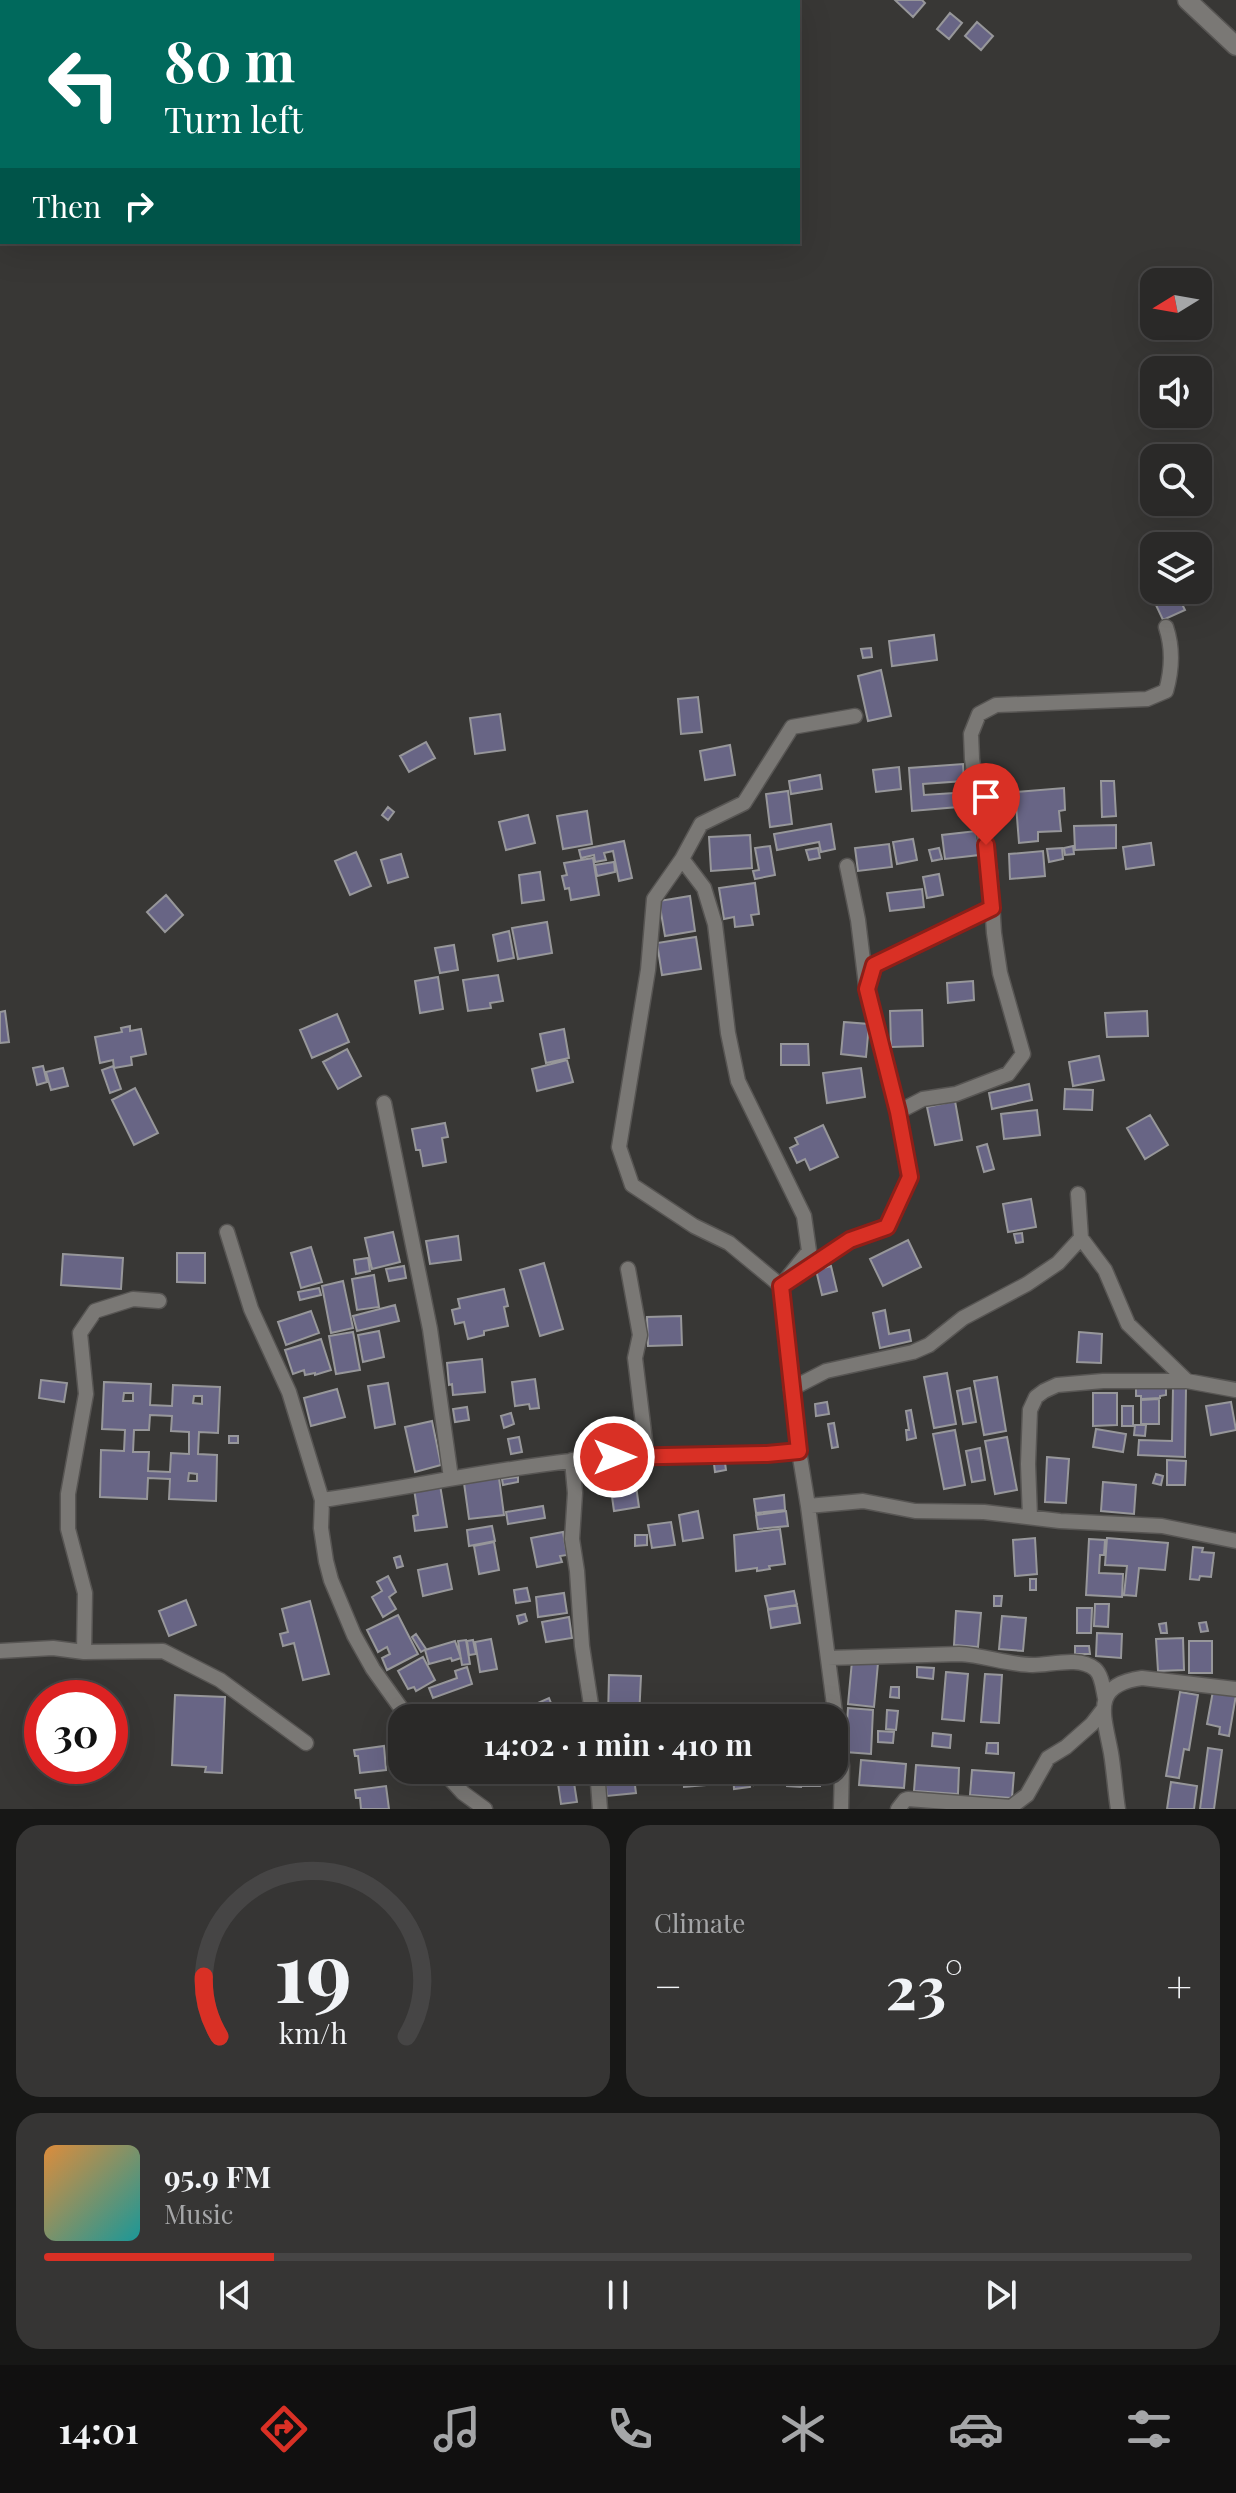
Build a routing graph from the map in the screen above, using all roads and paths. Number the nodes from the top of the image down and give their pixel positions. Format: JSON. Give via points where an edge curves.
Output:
{"nodes":[{"id":1,"x":1187,"y":0,"type":"edge"},
{"id":2,"x":1236,"y":46,"type":"edge"},
{"id":3,"x":1166,"y":627,"type":"dead end"},
{"id":4,"x":855,"y":716,"type":"dead end"},
{"id":5,"x":682,"y":859,"type":"junction"},
{"id":6,"x":847,"y":866,"type":"dead end"},
{"id":7,"x":992,"y":908,"type":"junction"},
{"id":8,"x":867,"y":989,"type":"junction"},
{"id":9,"x":384,"y":1103,"type":"dead end"},
{"id":10,"x":898,"y":1112,"type":"junction"},
{"id":11,"x":1078,"y":1194,"type":"dead end"},
{"id":12,"x":227,"y":1232,"type":"dead end"},
{"id":13,"x":1081,"y":1238,"type":"junction"},
{"id":14,"x":628,"y":1269,"type":"dead end"},
{"id":15,"x":781,"y":1286,"type":"junction"},
{"id":16,"x":159,"y":1301,"type":"dead end"},
{"id":17,"x":1187,"y":1381,"type":"junction"},
{"id":18,"x":791,"y":1389,"type":"junction"},
{"id":19,"x":1236,"y":1390,"type":"edge"},
{"id":20,"x":799,"y":1451,"type":"junction"},
{"id":21,"x":647,"y":1457,"type":"junction"},
{"id":22,"x":572,"y":1460,"type":"junction"},
{"id":23,"x":451,"y":1478,"type":"junction"},
{"id":24,"x":322,"y":1500,"type":"junction"},
{"id":25,"x":808,"y":1506,"type":"junction"},
{"id":26,"x":1030,"y":1517,"type":"junction"},
{"id":27,"x":1236,"y":1541,"type":"edge"},
{"id":28,"x":0,"y":1651,"type":"edge"},
{"id":29,"x":84,"y":1652,"type":"junction"},
{"id":30,"x":828,"y":1658,"type":"junction"},
{"id":31,"x":1236,"y":1689,"type":"edge"},
{"id":32,"x":398,"y":1704,"type":"edge"},
{"id":33,"x":591,"y":1704,"type":"edge"},
{"id":34,"x":1104,"y":1704,"type":"junction"},
{"id":35,"x":306,"y":1743,"type":"dead end"},
{"id":36,"x":455,"y":1784,"type":"edge"},
{"id":37,"x":598,"y":1784,"type":"edge"},
{"id":38,"x":485,"y":1809,"type":"edge"},
{"id":39,"x":600,"y":1809,"type":"edge"},
{"id":40,"x":841,"y":1809,"type":"edge"},
{"id":41,"x":898,"y":1809,"type":"edge"},
{"id":42,"x":1118,"y":1809,"type":"edge"}],
"edges":[{"from":1,"to":2,"type":"street"},
{"from":3,"to":7,"type":"street","via":[[1171,643],[1166,691],[1147,699],[996,705],[979,714],[971,734],[972,759]]},
{"from":4,"to":5,"type":"street","via":[[792,727],[744,803],[701,824]]},
{"from":5,"to":15,"type":"street","via":[[704,888],[715,924],[738,1081],[804,1216],[809,1251]]},
{"from":5,"to":15,"type":"street","via":[[654,899],[619,1147],[632,1185],[729,1243]]},
{"from":6,"to":8,"type":"street"},
{"from":7,"to":8,"type":"street","via":[[874,965]]},
{"from":7,"to":10,"type":"street","via":[[1000,973],[1023,1054],[1008,1074],[956,1094],[923,1099]]},
{"from":8,"to":10,"type":"street"},
{"from":9,"to":23,"type":"street","via":[[430,1329]]},
{"from":10,"to":15,"type":"street","via":[[910,1177],[887,1227],[850,1240]]},
{"from":11,"to":13,"type":"street"},
{"from":12,"to":24,"type":"street","via":[[251,1309],[289,1392]]},
{"from":13,"to":17,"type":"street","via":[[1105,1270],[1128,1324]]},
{"from":13,"to":18,"type":"street","via":[[1058,1263],[963,1318],[929,1345],[826,1371]]},
{"from":14,"to":21,"type":"street","via":[[640,1335],[635,1358]]},
{"from":15,"to":18,"type":"street"},
{"from":16,"to":29,"type":"street","via":[[133,1299],[95,1311],[80,1333],[86,1394],[68,1494],[68,1529],[85,1593]]},
{"from":17,"to":19,"type":"street"},
{"from":17,"to":26,"type":"street","via":[[1057,1385],[1036,1397],[1029,1426]]},
{"from":18,"to":20,"type":"street"},
{"from":20,"to":21,"type":"street"},
{"from":20,"to":25,"type":"street"},
{"from":21,"to":22,"type":"street"},
{"from":22,"to":23,"type":"street"},
{"from":22,"to":33,"type":"street","via":[[572,1539]]},
{"from":23,"to":24,"type":"street"},
{"from":24,"to":32,"type":"street","via":[[321,1528],[331,1580],[354,1635]]},
{"from":25,"to":26,"type":"street","via":[[863,1501],[915,1511]]},
{"from":25,"to":30,"type":"street"},
{"from":26,"to":27,"type":"street","via":[[1162,1526]]},
{"from":28,"to":29,"type":"street"},
{"from":29,"to":35,"type":"street","via":[[163,1651],[220,1680]]},
{"from":30,"to":34,"type":"street","via":[[959,1654],[1030,1665],[1080,1663],[1096,1669]]},
{"from":30,"to":40,"type":"street","via":[[842,1766]]},
{"from":31,"to":34,"type":"street","via":[[1142,1678],[1117,1686]]},
{"from":34,"to":41,"type":"street","via":[[1092,1724],[1048,1758],[1027,1795],[1011,1807],[908,1799]]},
{"from":34,"to":42,"type":"street"},
{"from":36,"to":38,"type":"street"},
{"from":37,"to":39,"type":"street"}]}
